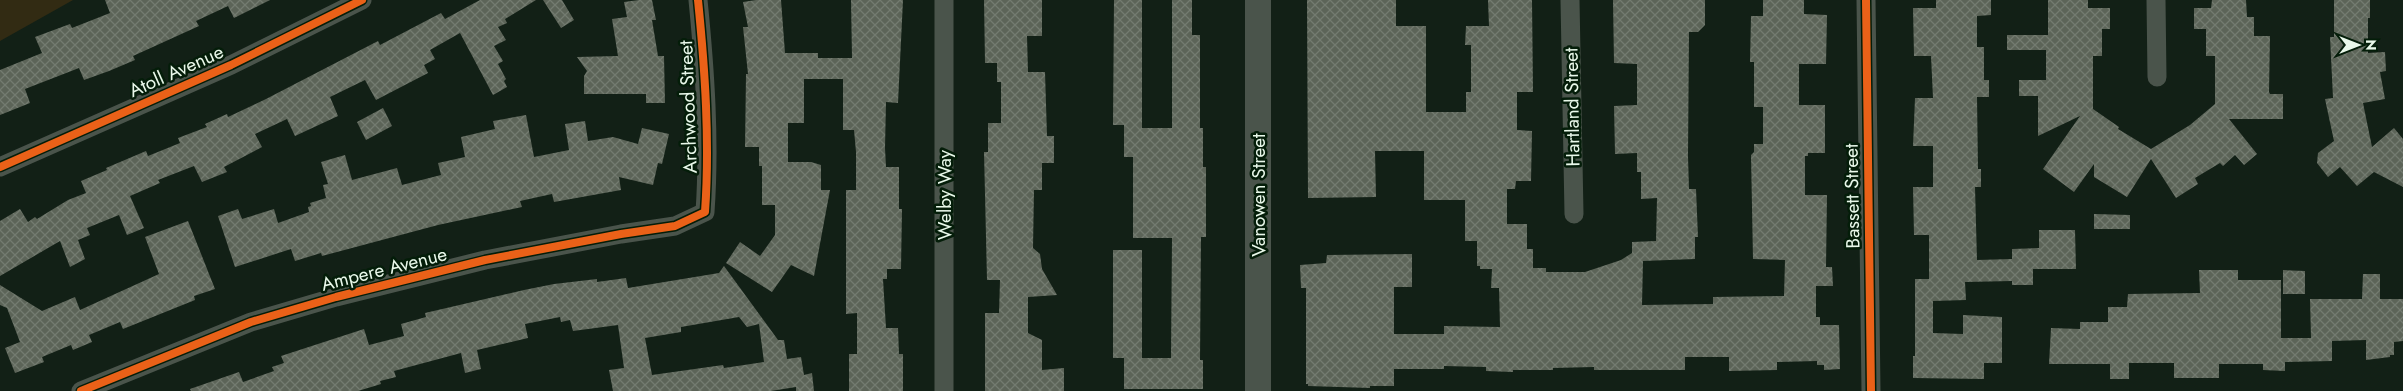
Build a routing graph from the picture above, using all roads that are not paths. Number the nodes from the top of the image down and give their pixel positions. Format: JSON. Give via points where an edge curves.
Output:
{"nodes":[{"id":1,"x":362,"y":0,"type":"edge"},
{"id":2,"x":698,"y":0,"type":"edge"},
{"id":3,"x":944,"y":0,"type":"edge"},
{"id":4,"x":1258,"y":0,"type":"edge"},
{"id":5,"x":1570,"y":0,"type":"edge"},
{"id":6,"x":1866,"y":0,"type":"edge"},
{"id":7,"x":2156,"y":0,"type":"edge"},
{"id":8,"x":2157,"y":77,"type":"dead end"},
{"id":9,"x":0,"y":167,"type":"edge"},
{"id":10,"x":705,"y":212,"type":"joint"},
{"id":11,"x":1574,"y":214,"type":"dead end"},
{"id":12,"x":81,"y":391,"type":"edge"},
{"id":13,"x":944,"y":391,"type":"edge"},
{"id":14,"x":1258,"y":391,"type":"edge"},
{"id":15,"x":1871,"y":391,"type":"edge"}],
"edges":[{"from":1,"to":9,"type":"street","name":"Atoll Avenue","via":[[231,65]]},
{"from":2,"to":10,"type":"street","name":"Archwood Street","via":[[703,47]]},
{"from":3,"to":13,"type":"street","name":"Welby Way"},
{"from":4,"to":14,"type":"main road","name":"Vanowen Street"},
{"from":5,"to":11,"type":"street","name":"Hartland Street"},
{"from":6,"to":15,"type":"street","name":"Bassett Street"},
{"from":7,"to":8,"type":"street"},
{"from":10,"to":12,"type":"street","name":"Ampere Avenue","via":[[676,226],[485,260],[336,297],[250,322]]}]}
